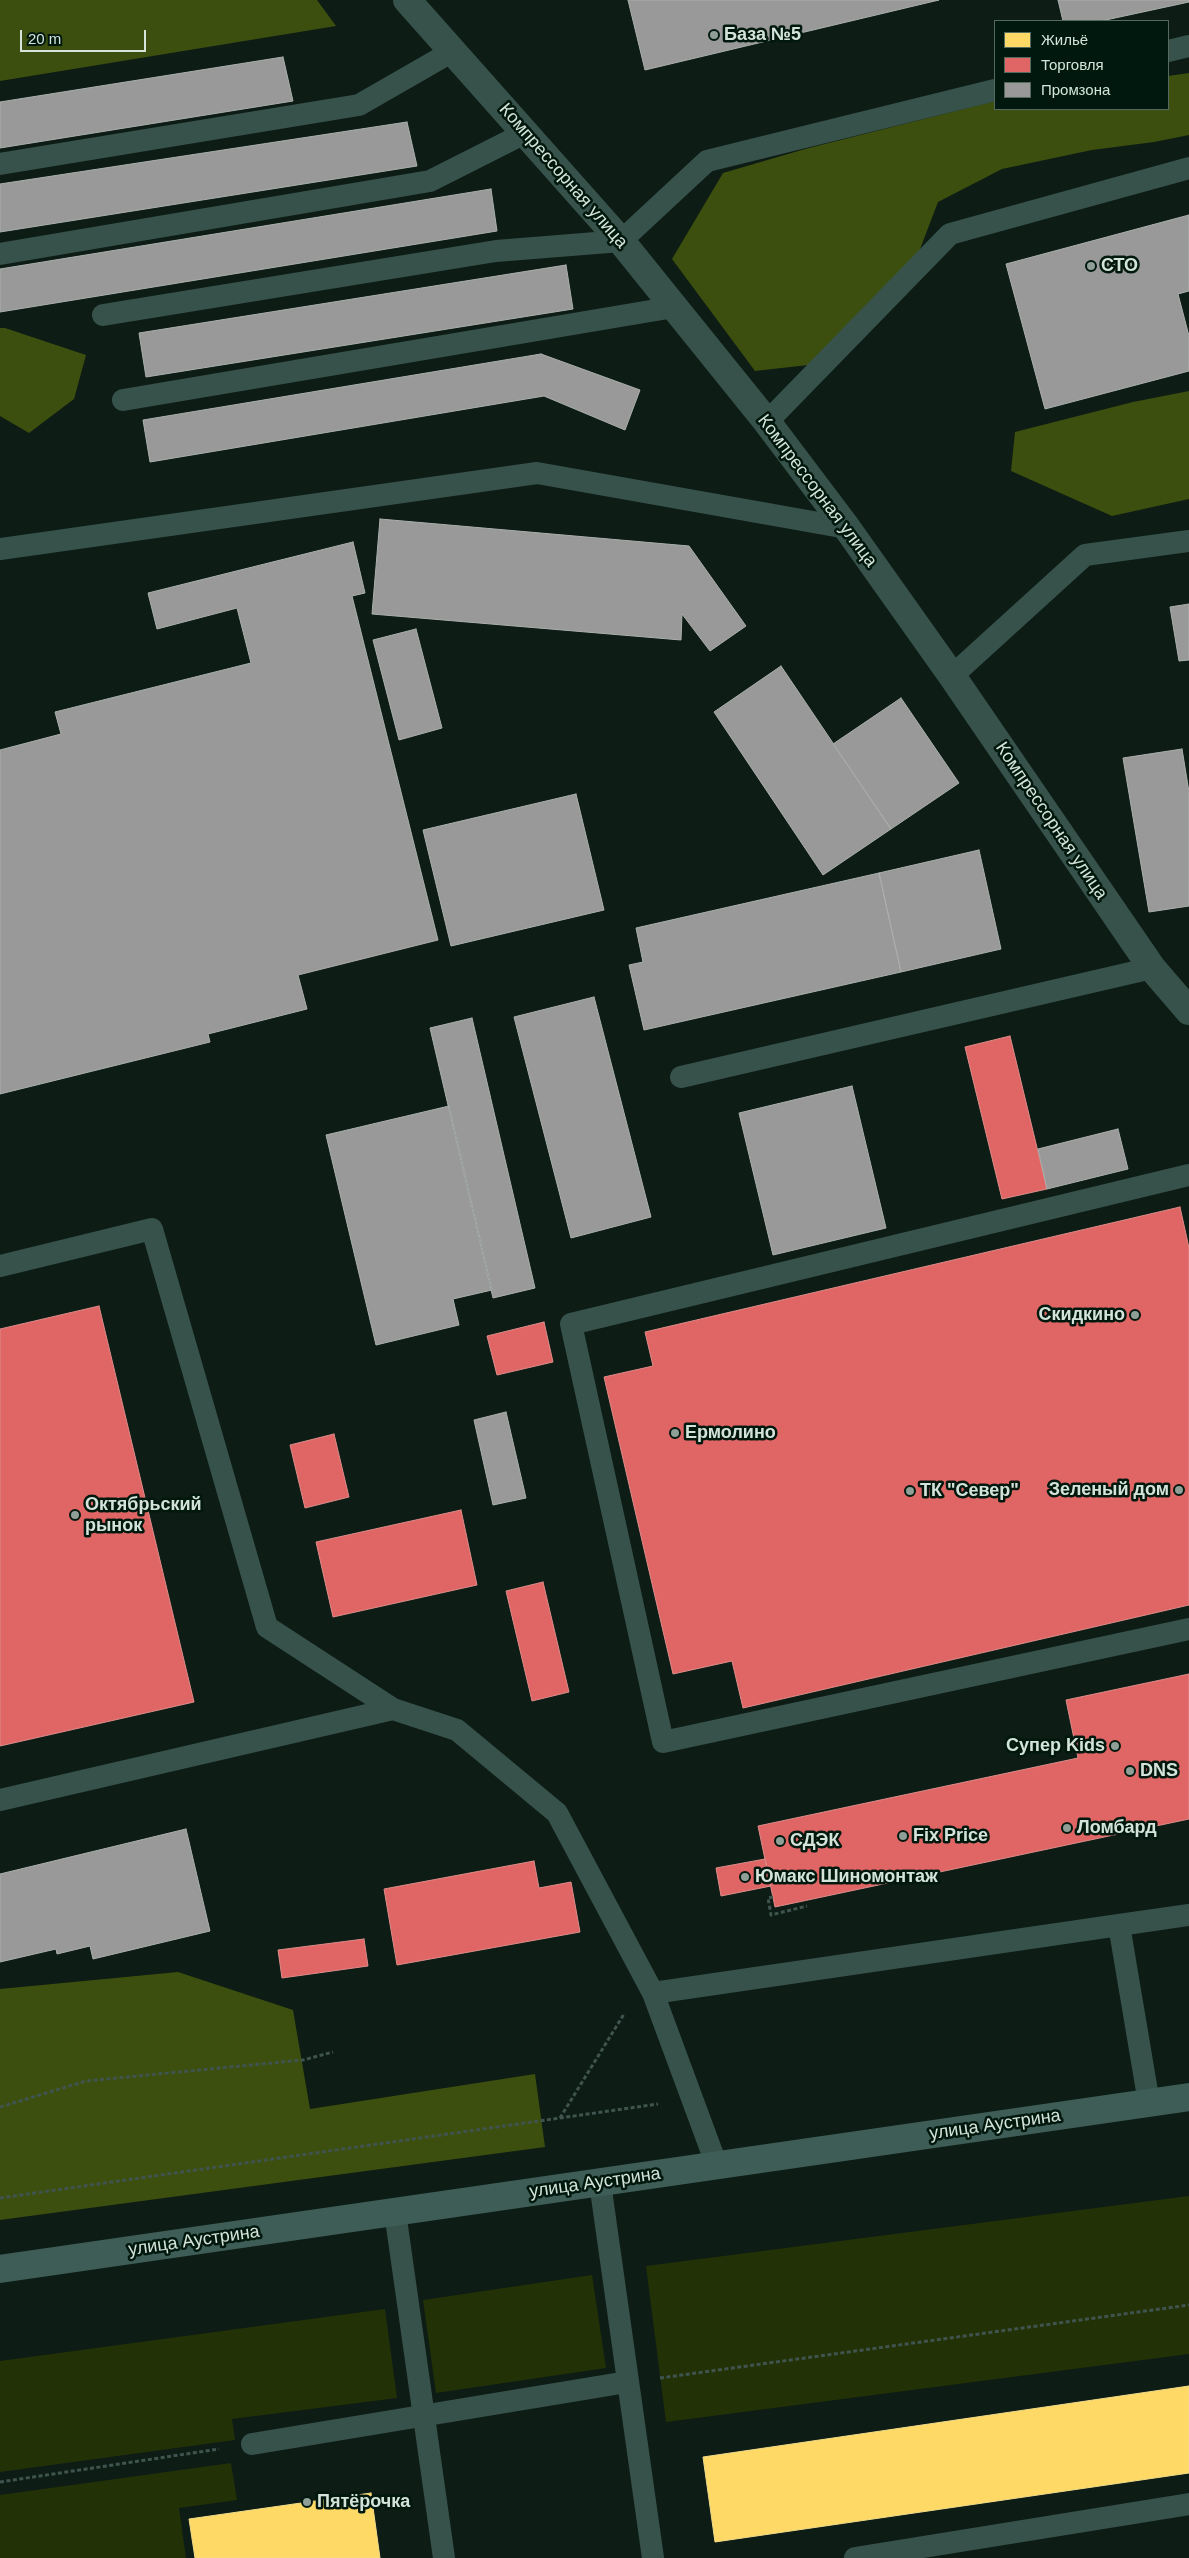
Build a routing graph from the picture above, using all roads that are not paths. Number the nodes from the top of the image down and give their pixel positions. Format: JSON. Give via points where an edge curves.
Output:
{"nodes":[{"id":1,"x":408,"y":0,"type":"edge"},
{"id":2,"x":1189,"y":46,"type":"edge"},
{"id":3,"x":453,"y":51,"type":"junction"},
{"id":4,"x":1169,"y":51,"type":"edge"},
{"id":5,"x":994,"y":90,"type":"edge"},
{"id":6,"x":525,"y":133,"type":"junction"},
{"id":7,"x":0,"y":164,"type":"edge"},
{"id":8,"x":1189,"y":168,"type":"edge"},
{"id":9,"x":621,"y":241,"type":"junction"},
{"id":10,"x":0,"y":254,"type":"edge"},
{"id":11,"x":674,"y":307,"type":"junction"},
{"id":12,"x":103,"y":315,"type":"dead end"},
{"id":13,"x":123,"y":400,"type":"dead end"},
{"id":14,"x":768,"y":422,"type":"junction"},
{"id":15,"x":847,"y":528,"type":"junction"},
{"id":16,"x":1189,"y":540,"type":"edge"},
{"id":17,"x":0,"y":549,"type":"edge"},
{"id":18,"x":952,"y":676,"type":"junction"},
{"id":19,"x":1152,"y":968,"type":"junction"},
{"id":20,"x":1189,"y":1011,"type":"edge"},
{"id":21,"x":681,"y":1077,"type":"dead end"},
{"id":22,"x":1189,"y":1175,"type":"edge"},
{"id":23,"x":0,"y":1266,"type":"edge"},
{"id":24,"x":1189,"y":1629,"type":"edge"},
{"id":25,"x":393,"y":1709,"type":"junction"},
{"id":26,"x":0,"y":1800,"type":"edge"},
{"id":27,"x":1189,"y":1915,"type":"edge"},
{"id":28,"x":1119,"y":1926,"type":"junction"},
{"id":29,"x":653,"y":1993,"type":"junction"},
{"id":30,"x":1189,"y":2097,"type":"edge"},
{"id":31,"x":1149,"y":2103,"type":"junction"},
{"id":32,"x":718,"y":2166,"type":"junction"},
{"id":33,"x":600,"y":2182,"type":"junction"},
{"id":34,"x":395,"y":2212,"type":"junction"},
{"id":35,"x":0,"y":2269,"type":"edge"},
{"id":36,"x":628,"y":2382,"type":"junction"},
{"id":37,"x":424,"y":2415,"type":"junction"},
{"id":38,"x":252,"y":2444,"type":"road end"},
{"id":39,"x":1189,"y":2504,"type":"edge"},
{"id":40,"x":444,"y":2558,"type":"edge"},
{"id":41,"x":653,"y":2558,"type":"edge"},
{"id":42,"x":855,"y":2558,"type":"edge"}],
"edges":[{"from":1,"to":3,"type":"street","name":"Компрессорная улица"},
{"from":2,"to":4,"type":"lane"},
{"from":3,"to":6,"type":"street","name":"Компрессорная улица"},
{"from":3,"to":7,"type":"lane","via":[[359,105]]},
{"from":5,"to":9,"type":"lane","via":[[707,161]]},
{"from":6,"to":9,"type":"street","name":"Компрессорная улица"},
{"from":6,"to":10,"type":"lane","via":[[430,181]]},
{"from":8,"to":14,"type":"lane","via":[[950,234]]},
{"from":9,"to":11,"type":"street","name":"Компрессорная улица"},
{"from":9,"to":12,"type":"lane","via":[[496,251]]},
{"from":11,"to":13,"type":"lane"},
{"from":11,"to":14,"type":"street","name":"Компрессорная улица"},
{"from":14,"to":15,"type":"street","name":"Компрессорная улица"},
{"from":15,"to":17,"type":"lane","via":[[537,473]]},
{"from":15,"to":18,"type":"street","name":"Компрессорная улица"},
{"from":16,"to":18,"type":"lane","via":[[1085,555]]},
{"from":18,"to":19,"type":"street","name":"Компрессорная улица"},
{"from":19,"to":20,"type":"street","name":"Компрессорная улица"},
{"from":19,"to":21,"type":"lane"},
{"from":22,"to":24,"type":"lane","via":[[571,1324],[663,1742]]},
{"from":23,"to":25,"type":"lane","via":[[152,1230],[267,1626]]},
{"from":25,"to":26,"type":"lane"},
{"from":25,"to":29,"type":"lane","via":[[457,1730],[557,1813]]},
{"from":27,"to":28,"type":"lane"},
{"from":28,"to":29,"type":"lane"},
{"from":28,"to":31,"type":"lane"},
{"from":29,"to":32,"type":"lane"},
{"from":30,"to":31,"type":"main road","name":"улица Аустрина"},
{"from":31,"to":32,"type":"main road","name":"улица Аустрина"},
{"from":32,"to":33,"type":"main road","name":"улица Аустрина"},
{"from":33,"to":34,"type":"main road","name":"улица Аустрина"},
{"from":33,"to":36,"type":"lane"},
{"from":34,"to":35,"type":"main road","name":"улица Аустрина"},
{"from":34,"to":37,"type":"lane"},
{"from":36,"to":37,"type":"lane"},
{"from":36,"to":41,"type":"lane"},
{"from":37,"to":38,"type":"lane"},
{"from":37,"to":40,"type":"lane"},
{"from":39,"to":42,"type":"lane"}]}
